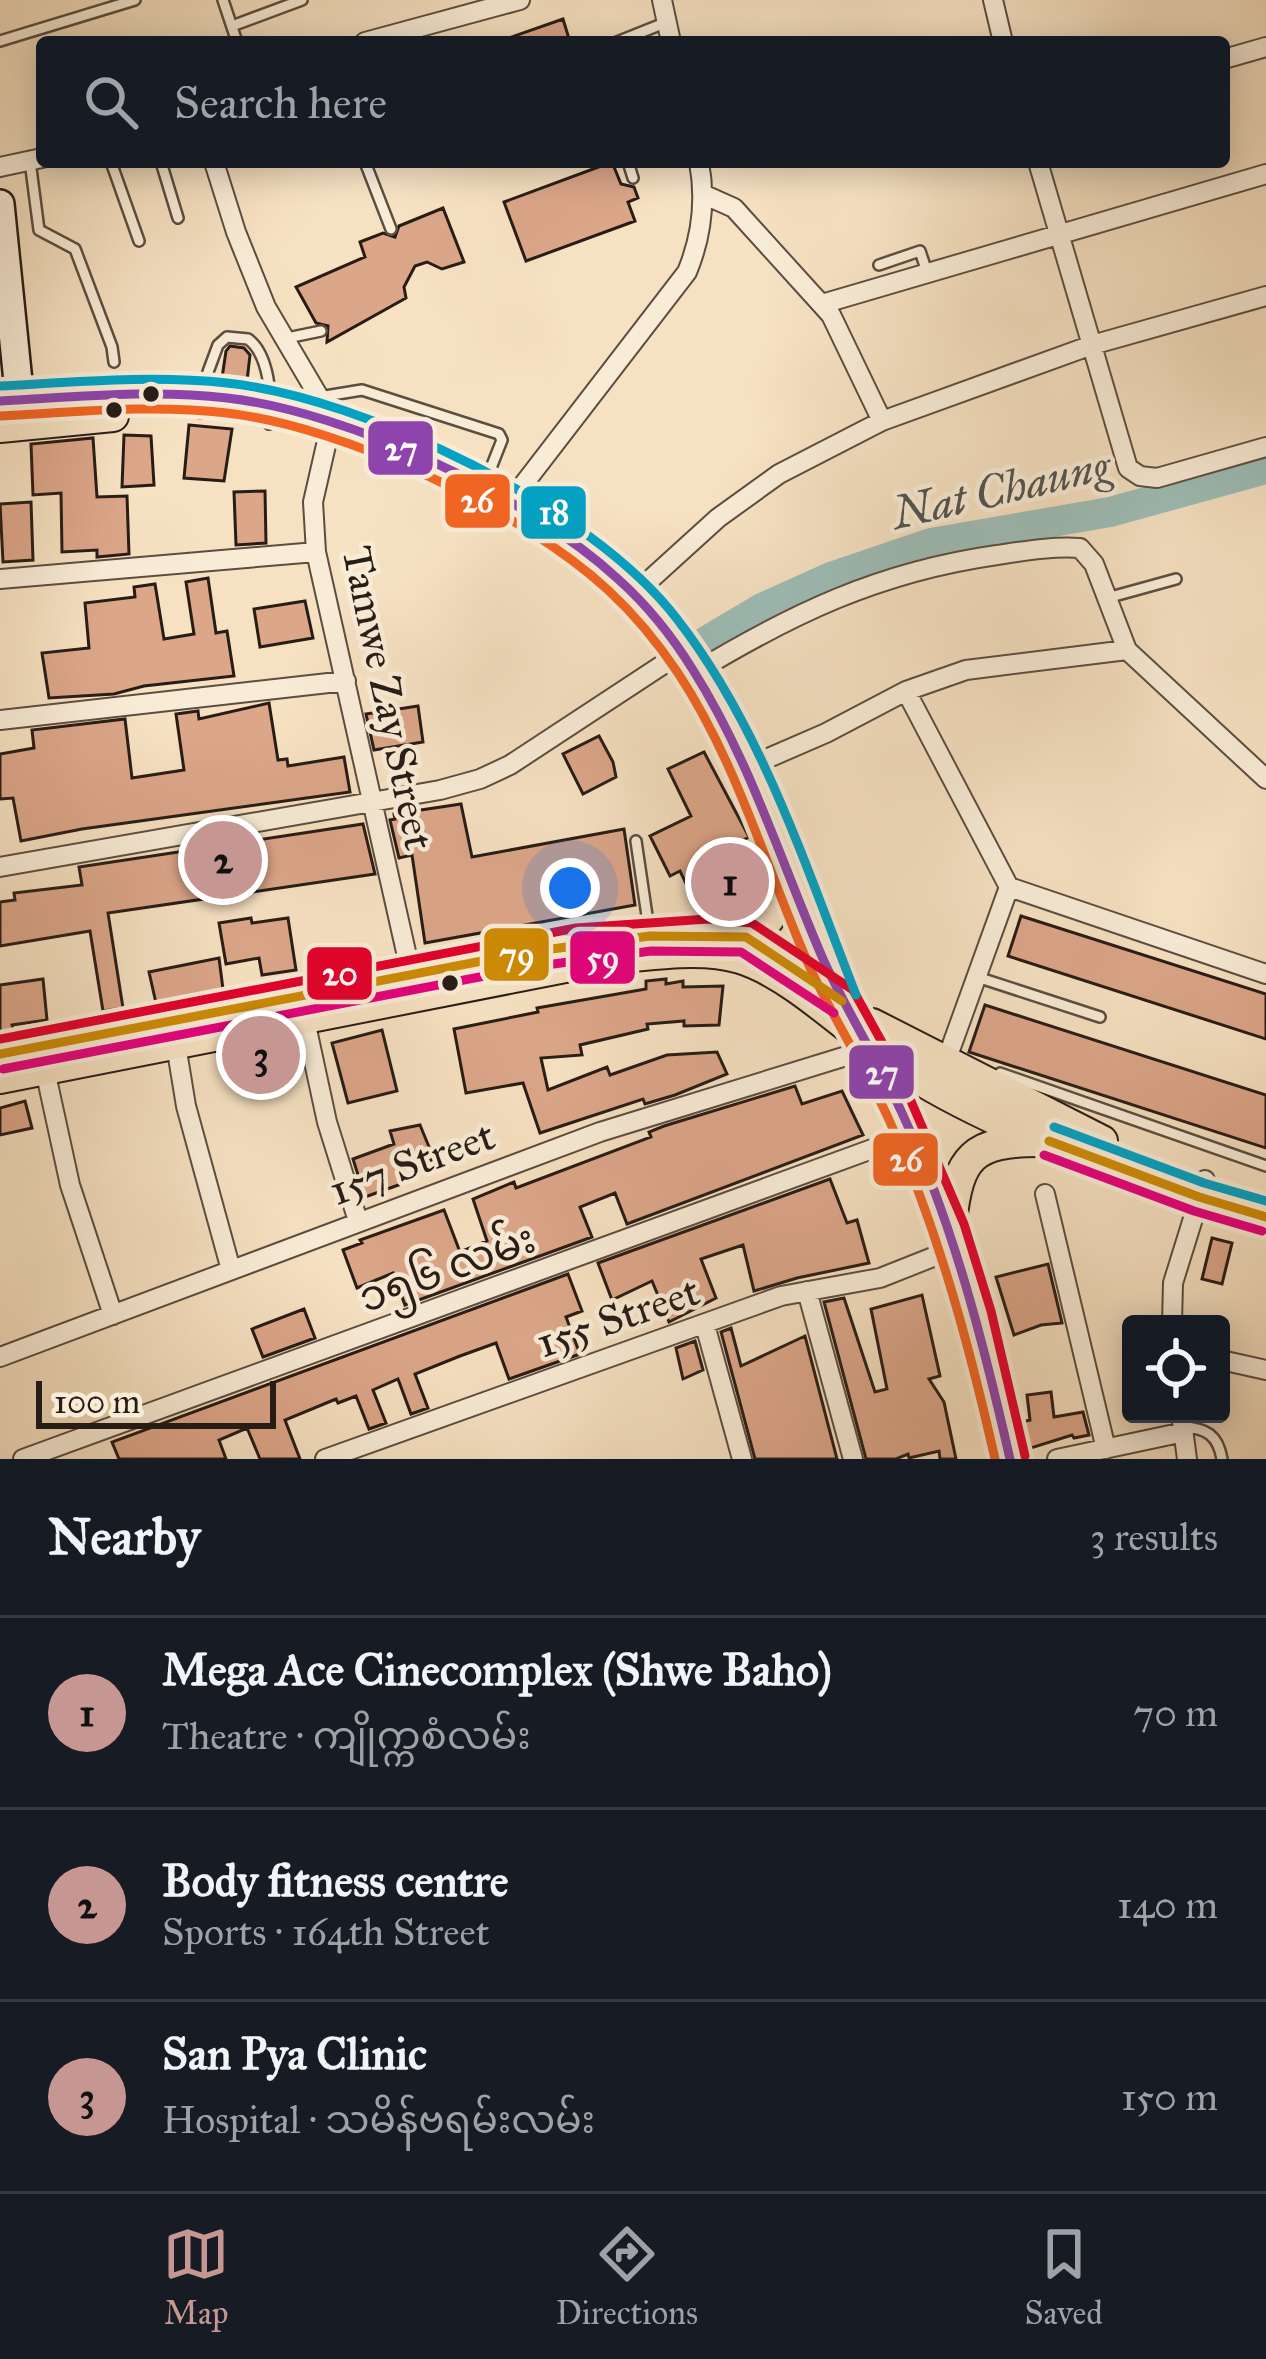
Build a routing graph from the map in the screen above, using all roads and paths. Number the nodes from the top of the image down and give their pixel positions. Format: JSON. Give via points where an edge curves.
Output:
{"nodes":[{"id":1,"x":135,"y":0,"type":"edge"},
{"id":2,"x":224,"y":0,"type":"edge"},
{"id":3,"x":302,"y":0,"type":"edge"},
{"id":4,"x":520,"y":0,"type":"edge"},
{"id":5,"x":662,"y":0,"type":"edge"},
{"id":6,"x":993,"y":0,"type":"edge"},
{"id":7,"x":667,"y":22,"type":"junction"},
{"id":8,"x":232,"y":26,"type":"junction"},
{"id":9,"x":235,"y":36,"type":"edge"},
{"id":10,"x":387,"y":36,"type":"edge"},
{"id":11,"x":632,"y":36,"type":"edge"},
{"id":12,"x":670,"y":36,"type":"edge"},
{"id":13,"x":1002,"y":36,"type":"edge"},
{"id":14,"x":0,"y":41,"type":"edge"},
{"id":15,"x":1266,"y":47,"type":"edge"},
{"id":16,"x":1230,"y":57,"type":"edge"},
{"id":17,"x":36,"y":159,"type":"edge"},
{"id":18,"x":0,"y":167,"type":"edge"},
{"id":19,"x":36,"y":168,"type":"edge"},
{"id":20,"x":113,"y":168,"type":"edge"},
{"id":21,"x":163,"y":168,"type":"edge"},
{"id":22,"x":216,"y":168,"type":"edge"},
{"id":23,"x":367,"y":168,"type":"edge"},
{"id":24,"x":630,"y":168,"type":"edge"},
{"id":25,"x":700,"y":168,"type":"edge"},
{"id":26,"x":1041,"y":168,"type":"edge"},
{"id":27,"x":1266,"y":173,"type":"edge"},
{"id":28,"x":632,"y":178,"type":"dead end"},
{"id":29,"x":705,"y":195,"type":"junction"},
{"id":30,"x":0,"y":204,"type":"edge"},
{"id":31,"x":178,"y":218,"type":"dead end"},
{"id":32,"x":391,"y":229,"type":"dead end"},
{"id":33,"x":1058,"y":232,"type":"junction"},
{"id":34,"x":139,"y":241,"type":"dead end"},
{"id":35,"x":879,"y":265,"type":"dead end"},
{"id":36,"x":927,"y":272,"type":"junction"},
{"id":37,"x":1266,"y":296,"type":"edge"},
{"id":38,"x":5,"y":298,"type":"edge"},
{"id":39,"x":822,"y":304,"type":"junction"},
{"id":40,"x":321,"y":331,"type":"dead end"},
{"id":41,"x":286,"y":338,"type":"junction"},
{"id":42,"x":1092,"y":345,"type":"junction"},
{"id":43,"x":114,"y":362,"type":"dead end"},
{"id":44,"x":201,"y":405,"type":"junction"},
{"id":45,"x":11,"y":414,"type":"edge"},
{"id":46,"x":271,"y":415,"type":"junction"},
{"id":47,"x":326,"y":418,"type":"junction"},
{"id":48,"x":882,"y":421,"type":"junction"},
{"id":49,"x":1266,"y":447,"type":"edge"},
{"id":50,"x":493,"y":500,"type":"junction"},
{"id":51,"x":316,"y":552,"type":"junction"},
{"id":52,"x":0,"y":579,"type":"edge"},
{"id":53,"x":1176,"y":579,"type":"dead end"},
{"id":54,"x":632,"y":597,"type":"junction"},
{"id":55,"x":1107,"y":598,"type":"junction"},
{"id":56,"x":1127,"y":650,"type":"junction"},
{"id":57,"x":684,"y":665,"type":"junction"},
{"id":58,"x":346,"y":681,"type":"junction"},
{"id":59,"x":906,"y":691,"type":"junction"},
{"id":60,"x":0,"y":720,"type":"edge"},
{"id":61,"x":738,"y":771,"type":"junction"},
{"id":62,"x":1266,"y":779,"type":"edge"},
{"id":63,"x":374,"y":801,"type":"junction"},
{"id":64,"x":636,"y":841,"type":"dead end"},
{"id":65,"x":0,"y":867,"type":"edge"},
{"id":66,"x":1010,"y":887,"type":"junction"},
{"id":67,"x":781,"y":892,"type":"junction"},
{"id":68,"x":650,"y":936,"type":"junction"},
{"id":69,"x":746,"y":938,"type":"junction"},
{"id":70,"x":1266,"y":974,"type":"edge"},
{"id":71,"x":977,"y":977,"type":"junction"},
{"id":72,"x":425,"y":979,"type":"junction"},
{"id":73,"x":832,"y":1002,"type":"junction"},
{"id":74,"x":303,"y":1008,"type":"junction"},
{"id":75,"x":1100,"y":1017,"type":"dead end"},
{"id":76,"x":176,"y":1045,"type":"junction"},
{"id":77,"x":862,"y":1048,"type":"junction"},
{"id":78,"x":0,"y":1054,"type":"edge"},
{"id":79,"x":947,"y":1059,"type":"junction"},
{"id":80,"x":45,"y":1070,"type":"junction"},
{"id":81,"x":0,"y":1078,"type":"edge"},
{"id":82,"x":1092,"y":1123,"type":"junction"},
{"id":83,"x":894,"y":1141,"type":"junction"},
{"id":84,"x":1049,"y":1141,"type":"junction"},
{"id":85,"x":1266,"y":1166,"type":"edge"},
{"id":86,"x":1202,"y":1189,"type":"junction"},
{"id":87,"x":1046,"y":1193,"type":"dead end"},
{"id":88,"x":1266,"y":1198,"type":"edge"},
{"id":89,"x":1266,"y":1216,"type":"edge"},
{"id":90,"x":358,"y":1221,"type":"junction"},
{"id":91,"x":944,"y":1242,"type":"junction"},
{"id":92,"x":231,"y":1270,"type":"junction"},
{"id":93,"x":807,"y":1291,"type":"junction"},
{"id":94,"x":113,"y":1315,"type":"junction"},
{"id":95,"x":1172,"y":1315,"type":"edge"},
{"id":96,"x":705,"y":1324,"type":"junction"},
{"id":97,"x":1,"y":1356,"type":"edge"},
{"id":98,"x":1230,"y":1362,"type":"edge"},
{"id":99,"x":1266,"y":1370,"type":"edge"},
{"id":100,"x":1182,"y":1424,"type":"edge"},
{"id":101,"x":1106,"y":1449,"type":"junction"},
{"id":102,"x":22,"y":1459,"type":"edge"},
{"id":103,"x":325,"y":1459,"type":"edge"},
{"id":104,"x":742,"y":1459,"type":"edge"},
{"id":105,"x":853,"y":1459,"type":"edge"},
{"id":106,"x":989,"y":1459,"type":"edge"},
{"id":107,"x":1010,"y":1459,"type":"edge"},
{"id":108,"x":1057,"y":1459,"type":"edge"},
{"id":109,"x":1187,"y":1459,"type":"edge"},
{"id":110,"x":1222,"y":1459,"type":"edge"}],
"edges":[{"from":1,"to":14,"type":"lane"},
{"from":2,"to":8,"type":"lane"},
{"from":3,"to":8,"type":"lane"},
{"from":4,"to":10,"type":"street"},
{"from":5,"to":7,"type":"street"},
{"from":6,"to":13,"type":"street"},
{"from":7,"to":11,"type":"lane"},
{"from":7,"to":12,"type":"street"},
{"from":8,"to":9,"type":"lane"},
{"from":15,"to":16,"type":"street"},
{"from":17,"to":18,"type":"street"},
{"from":19,"to":43,"type":"lane","via":[[39,230],[76,249]]},
{"from":20,"to":34,"type":"lane"},
{"from":21,"to":31,"type":"lane"},
{"from":22,"to":41,"type":"street","via":[[266,307]]},
{"from":23,"to":32,"type":"lane"},
{"from":24,"to":28,"type":"lane"},
{"from":25,"to":29,"type":"street"},
{"from":26,"to":33,"type":"street"},
{"from":27,"to":33,"type":"street"},
{"from":29,"to":39,"type":"street","via":[[734,208]]},
{"from":29,"to":50,"type":"street","via":[[696,251],[677,289]]},
{"from":30,"to":38,"type":"street"},
{"from":33,"to":36,"type":"street"},
{"from":33,"to":42,"type":"street"},
{"from":35,"to":36,"type":"lane","via":[[920,251]]},
{"from":36,"to":39,"type":"street"},
{"from":37,"to":42,"type":"street"},
{"from":38,"to":45,"type":"street"},
{"from":39,"to":48,"type":"street"},
{"from":40,"to":41,"type":"lane"},
{"from":41,"to":47,"type":"street"},
{"from":42,"to":48,"type":"street"},
{"from":42,"to":49,"type":"street","via":[[1128,468],[1140,476]]},
{"from":44,"to":45,"type":"main road"},
{"from":44,"to":46,"type":"main road"},
{"from":44,"to":46,"type":"lane","via":[[218,345],[227,337],[248,339],[260,352]]},
{"from":46,"to":47,"type":"main road"},
{"from":47,"to":50,"type":"main road","via":[[412,452]]},
{"from":47,"to":50,"type":"lane","via":[[362,390],[499,434]]},
{"from":47,"to":51,"type":"street","name":"Tamwe Zay Street","via":[[313,502]]},
{"from":48,"to":54,"type":"street","via":[[779,474]]},
{"from":50,"to":54,"type":"main road","via":[[590,551]]},
{"from":51,"to":52,"type":"street"},
{"from":51,"to":58,"type":"street","name":"Tamwe Zay Street"},
{"from":53,"to":55,"type":"lane"},
{"from":54,"to":57,"type":"main road"},
{"from":55,"to":56,"type":"street"},
{"from":55,"to":57,"type":"street","via":[[1087,553],[1074,547],[939,563]]},
{"from":56,"to":59,"type":"street","via":[[982,668]]},
{"from":56,"to":62,"type":"street"},
{"from":57,"to":61,"type":"main road"},
{"from":57,"to":63,"type":"street","via":[[496,772]]},
{"from":58,"to":60,"type":"street"},
{"from":58,"to":63,"type":"street","name":"Tamwe Zay Street"},
{"from":59,"to":61,"type":"street"},
{"from":59,"to":66,"type":"street"},
{"from":61,"to":67,"type":"main road"},
{"from":61,"to":73,"type":"main road"},
{"from":63,"to":65,"type":"street"},
{"from":63,"to":72,"type":"street","name":"Tamwe Zay Street"},
{"from":64,"to":68,"type":"lane"},
{"from":66,"to":70,"type":"street"},
{"from":66,"to":71,"type":"street"},
{"from":67,"to":69,"type":"main road","via":[[774,914]]},
{"from":67,"to":73,"type":"main road"},
{"from":68,"to":69,"type":"main road"},
{"from":68,"to":72,"type":"main road","via":[[579,943]]},
{"from":69,"to":73,"type":"main road"},
{"from":71,"to":75,"type":"lane"},
{"from":71,"to":79,"type":"street"},
{"from":72,"to":73,"type":"main road","via":[[713,953]]},
{"from":72,"to":74,"type":"main road"},
{"from":73,"to":77,"type":"main road"},
{"from":73,"to":79,"type":"main road"},
{"from":74,"to":76,"type":"main road"},
{"from":74,"to":78,"type":"main road"},
{"from":74,"to":90,"type":"street"},
{"from":76,"to":80,"type":"main road"},
{"from":76,"to":92,"type":"street"},
{"from":77,"to":83,"type":"main road"},
{"from":77,"to":84,"type":"main road"},
{"from":77,"to":90,"type":"street","name":"157 Street"},
{"from":77,"to":91,"type":"main road","via":[[902,1112]]},
{"from":79,"to":82,"type":"main road"},
{"from":80,"to":81,"type":"main road"},
{"from":80,"to":94,"type":"street","via":[[70,1185]]},
{"from":82,"to":85,"type":"lane"},
{"from":82,"to":86,"type":"main road"},
{"from":83,"to":91,"type":"main road"},
{"from":83,"to":102,"type":"street","name":"၁၅၆ လမ်း"},
{"from":84,"to":86,"type":"main road"},
{"from":84,"to":91,"type":"main road","via":[[1009,1141],[968,1159]]},
{"from":86,"to":88,"type":"main road"},
{"from":86,"to":89,"type":"main road"},
{"from":86,"to":95,"type":"street","via":[[1173,1283]]},
{"from":87,"to":101,"type":"street"},
{"from":90,"to":92,"type":"street","name":"157 Street"},
{"from":91,"to":93,"type":"street","name":"155 Street","via":[[880,1278]]},
{"from":91,"to":106,"type":"main road"},
{"from":91,"to":107,"type":"main road","via":[[976,1313]]},
{"from":92,"to":94,"type":"street","name":"157 Street"},
{"from":93,"to":96,"type":"street","name":"155 Street"},
{"from":93,"to":105,"type":"street"},
{"from":94,"to":97,"type":"street","name":"157 Street"},
{"from":96,"to":103,"type":"street","name":"155 Street"},
{"from":96,"to":104,"type":"street"},
{"from":98,"to":99,"type":"street"},
{"from":100,"to":101,"type":"street"},
{"from":100,"to":109,"type":"street"},
{"from":100,"to":110,"type":"lane","via":[[1209,1432]]},
{"from":101,"to":108,"type":"street"}]}
